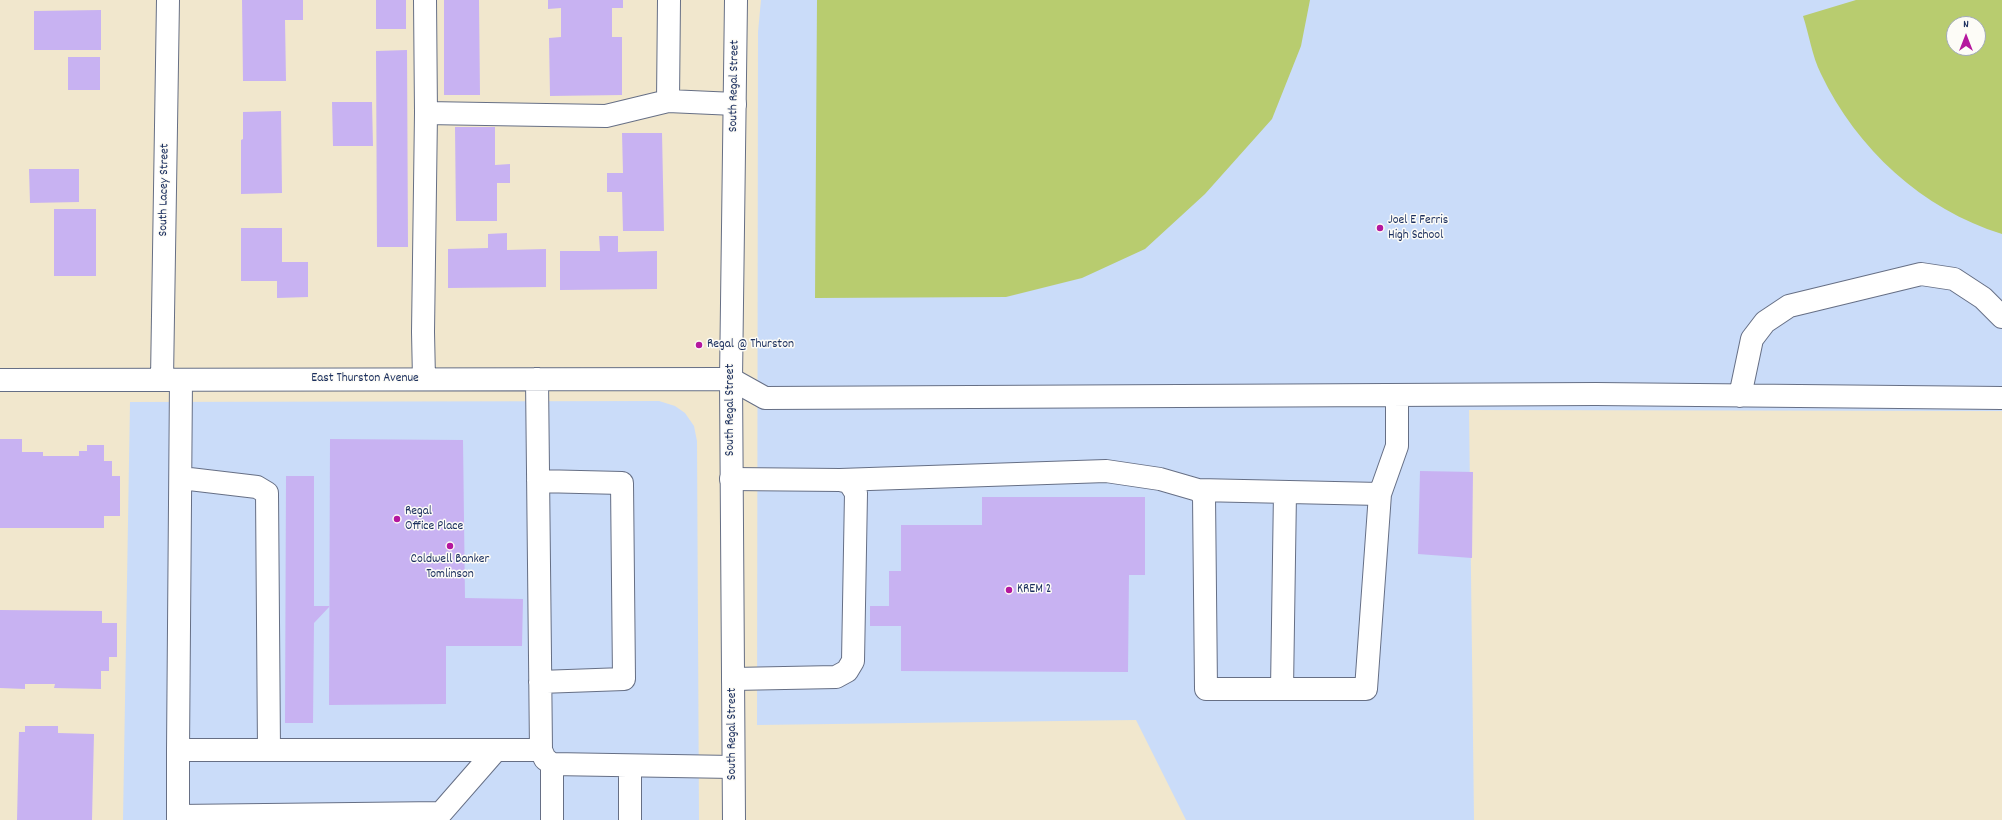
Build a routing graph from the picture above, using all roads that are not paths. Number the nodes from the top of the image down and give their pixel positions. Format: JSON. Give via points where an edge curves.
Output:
{"nodes":[{"id":1,"x":168,"y":0,"type":"edge"},
{"id":2,"x":425,"y":0,"type":"edge"},
{"id":3,"x":669,"y":0,"type":"edge"},
{"id":4,"x":736,"y":0,"type":"edge"},
{"id":5,"x":668,"y":100,"type":"junction"},
{"id":6,"x":734,"y":104,"type":"junction"},
{"id":7,"x":426,"y":113,"type":"junction"},
{"id":8,"x":2002,"y":317,"type":"edge"},
{"id":9,"x":424,"y":379,"type":"junction"},
{"id":10,"x":537,"y":379,"type":"junction"},
{"id":11,"x":730,"y":379,"type":"junction"},
{"id":12,"x":0,"y":380,"type":"edge"},
{"id":13,"x":172,"y":380,"type":"junction"},
{"id":14,"x":1397,"y":395,"type":"junction"},
{"id":15,"x":1740,"y":396,"type":"junction"},
{"id":16,"x":2002,"y":398,"type":"edge"},
{"id":17,"x":181,"y":478,"type":"junction"},
{"id":18,"x":731,"y":478,"type":"junction"},
{"id":19,"x":538,"y":481,"type":"junction"},
{"id":20,"x":848,"y":486,"type":"junction"},
{"id":21,"x":1198,"y":490,"type":"junction"},
{"id":22,"x":1284,"y":492,"type":"junction"},
{"id":23,"x":1380,"y":494,"type":"junction"},
{"id":24,"x":733,"y":679,"type":"junction"},
{"id":25,"x":540,"y":682,"type":"junction"},
{"id":26,"x":1282,"y":689,"type":"junction"},
{"id":27,"x":178,"y":750,"type":"junction"},
{"id":28,"x":269,"y":750,"type":"junction"},
{"id":29,"x":496,"y":750,"type":"junction"},
{"id":30,"x":546,"y":757,"type":"junction"},
{"id":31,"x":630,"y":766,"type":"junction"},
{"id":32,"x":733,"y":767,"type":"junction"},
{"id":33,"x":330,"y":817,"type":"edge"},
{"id":34,"x":427,"y":817,"type":"edge"},
{"id":35,"x":178,"y":818,"type":"edge"},
{"id":36,"x":552,"y":820,"type":"edge"},
{"id":37,"x":630,"y":820,"type":"edge"},
{"id":38,"x":734,"y":820,"type":"edge"}],
"edges":[{"from":1,"to":13,"type":"street","name":"South Lacey Street"},
{"from":2,"to":7,"type":"street"},
{"from":3,"to":5,"type":"street"},
{"from":4,"to":6,"type":"street","name":"South Regal Street"},
{"from":5,"to":6,"type":"street"},
{"from":5,"to":7,"type":"street","via":[[606,116]]},
{"from":6,"to":11,"type":"street","name":"South Regal Street"},
{"from":7,"to":9,"type":"street","via":[[422,332]]},
{"from":8,"to":15,"type":"street","via":[[1982,298],[1954,279],[1921,274],[1789,306],[1765,322],[1752,339]]},
{"from":9,"to":10,"type":"street","name":"East Thurston Avenue"},
{"from":9,"to":13,"type":"street","name":"East Thurston Avenue"},
{"from":10,"to":11,"type":"street","name":"East Thurston Avenue"},
{"from":10,"to":19,"type":"street"},
{"from":11,"to":14,"type":"street","via":[[765,398]]},
{"from":11,"to":18,"type":"street","name":"South Regal Street"},
{"from":12,"to":13,"type":"street","name":"East Thurston Avenue"},
{"from":13,"to":17,"type":"street","name":"South Lacey Street"},
{"from":14,"to":15,"type":"street"},
{"from":14,"to":23,"type":"street","via":[[1397,446]]},
{"from":15,"to":16,"type":"street"},
{"from":17,"to":27,"type":"street","name":"South Lacey Street"},
{"from":17,"to":28,"type":"street","via":[[257,487],[267,493]]},
{"from":18,"to":20,"type":"street"},
{"from":18,"to":24,"type":"street","name":"South Regal Street"},
{"from":19,"to":25,"type":"street"},
{"from":19,"to":25,"type":"street","via":[[622,483],[624,655],[624,679]]},
{"from":20,"to":21,"type":"street","via":[[1106,471],[1160,478]]},
{"from":20,"to":24,"type":"street","via":[[853,661],[847,671],[836,677]]},
{"from":21,"to":22,"type":"street"},
{"from":21,"to":26,"type":"street","via":[[1204,496],[1206,689]]},
{"from":22,"to":23,"type":"street"},
{"from":22,"to":26,"type":"street"},
{"from":23,"to":26,"type":"street","via":[[1366,689]]},
{"from":24,"to":32,"type":"street","name":"South Regal Street"},
{"from":25,"to":30,"type":"street"},
{"from":27,"to":28,"type":"street"},
{"from":27,"to":35,"type":"street","name":"South Lacey Street"},
{"from":28,"to":29,"type":"street"},
{"from":29,"to":30,"type":"street"},
{"from":29,"to":34,"type":"street","via":[[441,813]]},
{"from":30,"to":31,"type":"street"},
{"from":30,"to":36,"type":"street"},
{"from":31,"to":32,"type":"street"},
{"from":31,"to":37,"type":"street"},
{"from":32,"to":38,"type":"street","name":"South Regal Street"},
{"from":33,"to":34,"type":"street"},
{"from":33,"to":35,"type":"street"}]}
